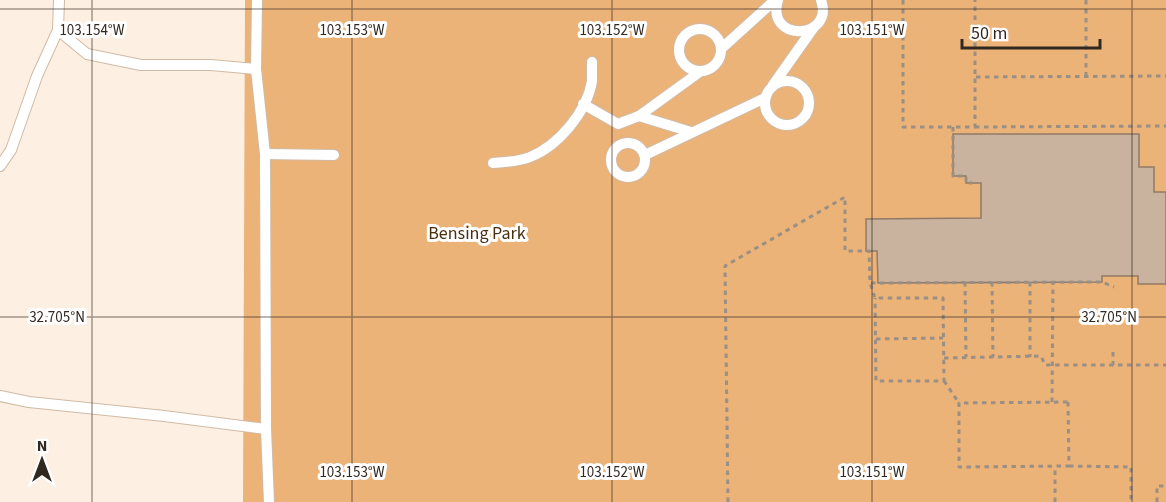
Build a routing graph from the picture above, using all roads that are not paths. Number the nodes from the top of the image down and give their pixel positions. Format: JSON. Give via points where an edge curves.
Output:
{"nodes":[{"id":1,"x":59,"y":0,"type":"edge"},
{"id":2,"x":257,"y":0,"type":"edge"},
{"id":3,"x":777,"y":0,"type":"edge"},
{"id":4,"x":821,"y":0,"type":"edge"},
{"id":5,"x":816,"y":25,"type":"junction"},
{"id":6,"x":58,"y":30,"type":"junction"},
{"id":7,"x":722,"y":48,"type":"junction"},
{"id":8,"x":592,"y":62,"type":"dead end"},
{"id":9,"x":256,"y":69,"type":"junction"},
{"id":10,"x":701,"y":71,"type":"junction"},
{"id":11,"x":773,"y":86,"type":"junction"},
{"id":12,"x":765,"y":98,"type":"junction"},
{"id":13,"x":584,"y":105,"type":"junction"},
{"id":14,"x":639,"y":116,"type":"junction"},
{"id":15,"x":691,"y":132,"type":"junction"},
{"id":16,"x":265,"y":154,"type":"junction"},
{"id":17,"x":334,"y":155,"type":"dead end"},
{"id":18,"x":645,"y":155,"type":"dead end"},
{"id":19,"x":493,"y":163,"type":"dead end"},
{"id":20,"x":0,"y":166,"type":"edge"},
{"id":21,"x":0,"y":396,"type":"edge"},
{"id":22,"x":266,"y":429,"type":"junction"},
{"id":23,"x":269,"y":502,"type":"edge"}],
"edges":[{"from":1,"to":6,"type":"lane"},
{"from":2,"to":9,"type":"lane"},
{"from":3,"to":5,"type":"lane","via":[[778,17],[788,29],[803,32]]},
{"from":3,"to":7,"type":"lane"},
{"from":4,"to":5,"type":"lane","via":[[823,12]]},
{"from":5,"to":11,"type":"lane"},
{"from":6,"to":9,"type":"lane","via":[[87,54],[130,63]]},
{"from":6,"to":20,"type":"lane","via":[[11,150]]},
{"from":7,"to":10,"type":"lane","via":[[714,66]]},
{"from":7,"to":10,"type":"lane","via":[[711,31],[697,29],[685,36],[680,56],[694,70]]},
{"from":8,"to":13,"type":"lane","via":[[592,81]]},
{"from":9,"to":16,"type":"lane"},
{"from":10,"to":14,"type":"lane"},
{"from":11,"to":12,"type":"lane"},
{"from":11,"to":12,"type":"lane","via":[[786,80],[806,89],[810,104],[804,117],[791,125],[777,122],[767,112]]},
{"from":12,"to":15,"type":"lane"},
{"from":13,"to":14,"type":"lane","via":[[618,124]]},
{"from":13,"to":19,"type":"lane","via":[[571,125],[545,150],[528,158]]},
{"from":14,"to":15,"type":"lane"},
{"from":15,"to":18,"type":"lane"},
{"from":16,"to":17,"type":"lane"},
{"from":16,"to":22,"type":"lane"},
{"from":21,"to":22,"type":"lane"},
{"from":22,"to":23,"type":"lane"}]}
